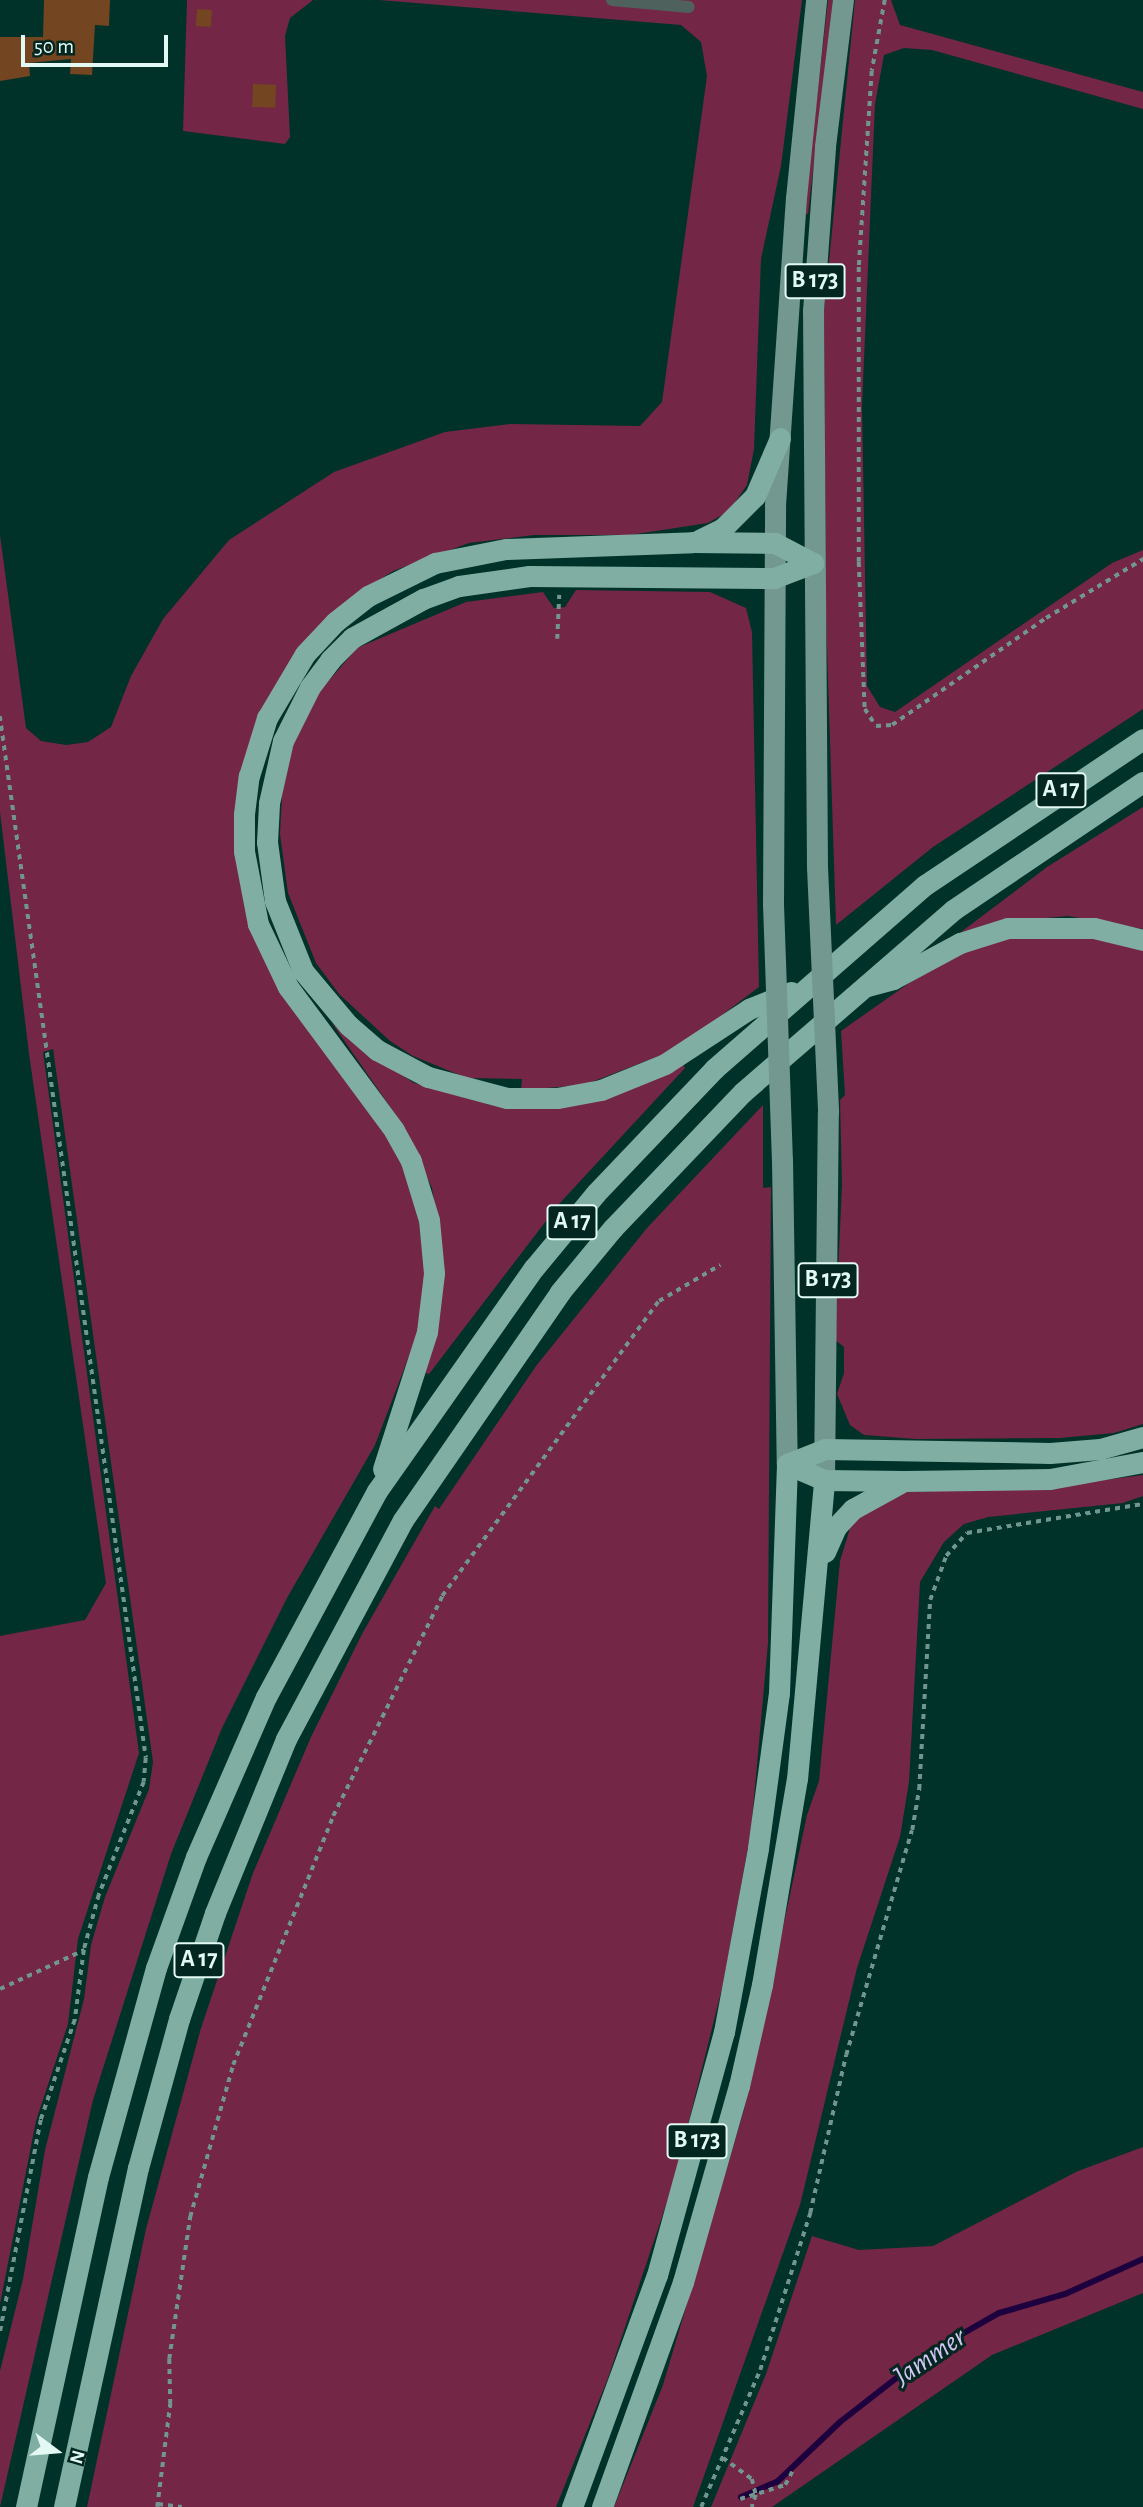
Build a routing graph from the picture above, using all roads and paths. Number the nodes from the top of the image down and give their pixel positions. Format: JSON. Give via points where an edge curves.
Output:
{"nodes":[{"id":1,"x":612,"y":0,"type":"edge"},
{"id":2,"x":816,"y":0,"type":"edge"},
{"id":3,"x":843,"y":0,"type":"edge"},
{"id":4,"x":886,"y":0,"type":"edge"},
{"id":5,"x":689,"y":7,"type":"dead end"},
{"id":6,"x":780,"y":438,"type":"junction"},
{"id":7,"x":694,"y":542,"type":"junction"},
{"id":8,"x":775,"y":543,"type":"junction"},
{"id":9,"x":1143,"y":559,"type":"edge"},
{"id":10,"x":813,"y":563,"type":"junction"},
{"id":11,"x":557,"y":576,"type":"junction"},
{"id":12,"x":774,"y":578,"type":"junction"},
{"id":13,"x":557,"y":639,"type":"dead end"},
{"id":14,"x":0,"y":716,"type":"edge"},
{"id":15,"x":1143,"y":739,"type":"edge"},
{"id":16,"x":1143,"y":782,"type":"edge"},
{"id":17,"x":1143,"y":940,"type":"edge"},
{"id":18,"x":806,"y":986,"type":"junction"},
{"id":19,"x":858,"y":989,"type":"junction"},
{"id":20,"x":720,"y":1265,"type":"dead end"},
{"id":21,"x":1143,"y":1437,"type":"edge"},
{"id":22,"x":825,"y":1449,"type":"junction"},
{"id":23,"x":1143,"y":1462,"type":"edge"},
{"id":24,"x":786,"y":1464,"type":"junction"},
{"id":25,"x":824,"y":1480,"type":"junction"},
{"id":26,"x":904,"y":1481,"type":"junction"},
{"id":27,"x":377,"y":1492,"type":"junction"},
{"id":28,"x":1143,"y":1504,"type":"edge"},
{"id":29,"x":819,"y":1565,"type":"junction"},
{"id":30,"x":84,"y":1950,"type":"junction"},
{"id":31,"x":0,"y":1989,"type":"edge"},
{"id":32,"x":0,"y":2332,"type":"edge"},
{"id":33,"x":723,"y":2458,"type":"junction"},
{"id":34,"x":792,"y":2472,"type":"dead end"},
{"id":35,"x":756,"y":2495,"type":"junction"},
{"id":36,"x":740,"y":2499,"type":"dead end"},
{"id":37,"x":158,"y":2505,"type":"edge"},
{"id":38,"x":26,"y":2507,"type":"edge"},
{"id":39,"x":64,"y":2507,"type":"edge"},
{"id":40,"x":182,"y":2507,"type":"edge"},
{"id":41,"x":572,"y":2507,"type":"edge"},
{"id":42,"x":602,"y":2507,"type":"edge"},
{"id":43,"x":701,"y":2507,"type":"edge"},
{"id":44,"x":752,"y":2507,"type":"edge"}],
"edges":[{"from":1,"to":5,"type":"lane"},
{"from":2,"to":6,"type":"main road","number":"B 173","via":[[796,198]]},
{"from":3,"to":10,"type":"main road","number":"B 173","via":[[815,272]]},
{"from":4,"to":9,"type":"path","via":[[872,71],[859,267],[859,562],[865,709],[876,726],[892,724],[1046,618]]},
{"from":6,"to":7,"type":"highway","via":[[755,496],[722,528]]},
{"from":6,"to":8,"type":"main road","number":"B 173"},
{"from":7,"to":8,"type":"highway"},
{"from":7,"to":27,"type":"highway","via":[[475,552],[403,576],[368,596],[305,654],[284,684],[257,745],[244,814],[244,851],[258,924],[288,987],[394,1130],[419,1180],[429,1220],[434,1273],[427,1332]]},
{"from":8,"to":10,"type":"highway"},
{"from":8,"to":12,"type":"main road","number":"B 173"},
{"from":10,"to":12,"type":"highway"},
{"from":10,"to":22,"type":"main road","number":"B 173","bridge":true,"via":[[817,867],[828,1112]]},
{"from":11,"to":12,"type":"highway"},
{"from":11,"to":13,"type":"path"},
{"from":11,"to":18,"type":"highway","via":[[490,580],[423,599],[352,638],[310,687],[273,773],[267,842],[275,901],[303,971],[349,1026],[377,1049],[428,1077],[507,1098],[558,1098],[639,1077],[749,1009]]},
{"from":12,"to":24,"type":"main road","number":"B 173","bridge":true,"via":[[773,904]]},
{"from":14,"to":30,"type":"path","via":[[146,1758],[144,1782],[99,1895]]},
{"from":15,"to":18,"type":"highway","number":"A 17","via":[[981,844]]},
{"from":16,"to":19,"type":"highway","number":"A 17","via":[[963,903]]},
{"from":17,"to":19,"type":"highway","via":[[1094,928],[1008,928],[960,943],[893,979]]},
{"from":18,"to":27,"type":"highway","number":"A 17","via":[[714,1069],[597,1193],[479,1342]]},
{"from":19,"to":39,"type":"highway","number":"A 17","via":[[685,1150],[560,1292],[444,1454],[323,1663],[251,1821],[179,2020],[135,2180]]},
{"from":20,"to":37,"type":"path","via":[[659,1301],[442,1596],[333,1816],[233,2065],[190,2217],[169,2359],[170,2404]]},
{"from":21,"to":22,"type":"highway","via":[[1100,1449],[1050,1453]]},
{"from":22,"to":24,"type":"highway"},
{"from":22,"to":25,"type":"main road","number":"B 173"},
{"from":23,"to":26,"type":"highway","via":[[1050,1479]]},
{"from":24,"to":25,"type":"highway"},
{"from":24,"to":41,"type":"highway","number":"B 173","via":[[779,1693],[758,1848],[726,2019],[657,2275]]},
{"from":25,"to":26,"type":"highway"},
{"from":25,"to":29,"type":"highway","number":"B 173"},
{"from":26,"to":29,"type":"highway","via":[[852,1509],[836,1527]]},
{"from":27,"to":38,"type":"highway","number":"A 17","via":[[260,1709],[196,1857],[156,1968],[98,2177]]},
{"from":28,"to":33,"type":"path","via":[[967,1533],[946,1556],[930,1600],[919,1789],[912,1830],[853,2030],[810,2213],[760,2370]]},
{"from":29,"to":42,"type":"highway","number":"B 173","via":[[785,1857],[739,2086],[683,2282]]},
{"from":30,"to":31,"type":"path"},
{"from":30,"to":32,"type":"path","via":[[75,2020],[41,2120]]},
{"from":33,"to":35,"type":"path","via":[[752,2479]]},
{"from":33,"to":43,"type":"path"},
{"from":34,"to":35,"type":"path","via":[[785,2485]]},
{"from":35,"to":36,"type":"path"},
{"from":35,"to":44,"type":"path"},
{"from":37,"to":40,"type":"path"}]}
